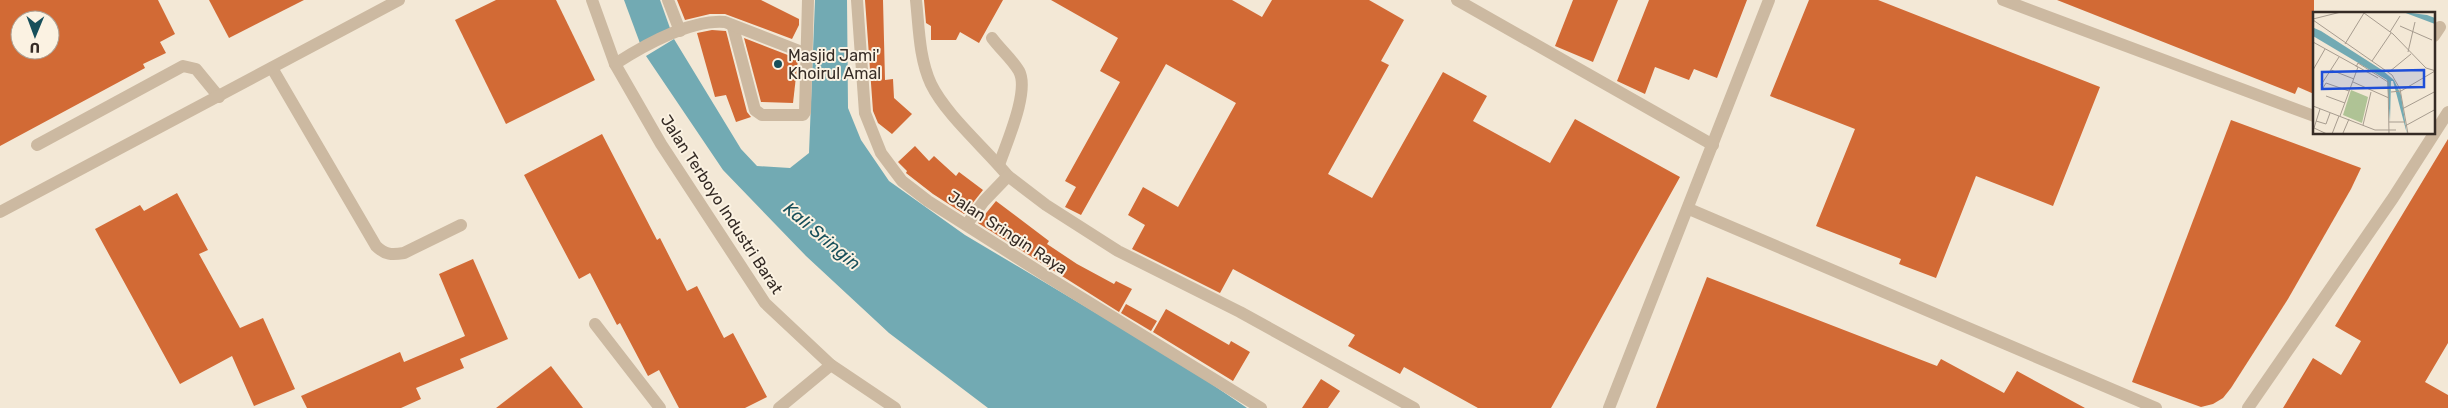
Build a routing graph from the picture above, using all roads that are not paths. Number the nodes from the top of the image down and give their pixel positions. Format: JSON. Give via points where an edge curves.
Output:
{"nodes":[{"id":1,"x":399,"y":0,"type":"edge"},
{"id":2,"x":592,"y":0,"type":"edge"},
{"id":3,"x":668,"y":0,"type":"edge"},
{"id":4,"x":808,"y":0,"type":"edge"},
{"id":5,"x":857,"y":0,"type":"edge"},
{"id":6,"x":916,"y":0,"type":"edge"},
{"id":7,"x":1457,"y":0,"type":"edge"},
{"id":8,"x":1769,"y":0,"type":"edge"},
{"id":9,"x":2003,"y":0,"type":"edge"},
{"id":10,"x":734,"y":27,"type":"junction"},
{"id":11,"x":678,"y":31,"type":"junction"},
{"id":12,"x":992,"y":38,"type":"dead end"},
{"id":13,"x":807,"y":54,"type":"junction"},
{"id":14,"x":615,"y":64,"type":"junction"},
{"id":15,"x":272,"y":68,"type":"junction"},
{"id":16,"x":219,"y":97,"type":"junction"},
{"id":17,"x":2448,"y":112,"type":"edge"},
{"id":18,"x":2313,"y":116,"type":"edge"},
{"id":19,"x":2436,"y":131,"type":"edge"},
{"id":20,"x":2433,"y":135,"type":"edge"},
{"id":21,"x":37,"y":145,"type":"dead end"},
{"id":22,"x":1713,"y":145,"type":"junction"},
{"id":23,"x":999,"y":165,"type":"junction"},
{"id":24,"x":1008,"y":176,"type":"junction"},
{"id":25,"x":1689,"y":208,"type":"junction"},
{"id":26,"x":0,"y":212,"type":"edge"},
{"id":27,"x":967,"y":224,"type":"junction"},
{"id":28,"x":461,"y":225,"type":"dead end"},
{"id":29,"x":595,"y":324,"type":"dead end"},
{"id":30,"x":831,"y":364,"type":"junction"},
{"id":31,"x":660,"y":408,"type":"edge"},
{"id":32,"x":780,"y":408,"type":"edge"},
{"id":33,"x":895,"y":408,"type":"edge"},
{"id":34,"x":1261,"y":408,"type":"edge"},
{"id":35,"x":1414,"y":408,"type":"edge"},
{"id":36,"x":1609,"y":408,"type":"edge"},
{"id":37,"x":2156,"y":408,"type":"edge"},
{"id":38,"x":2248,"y":408,"type":"edge"}],
"edges":[{"from":1,"to":15,"type":"street"},
{"from":2,"to":14,"type":"street","name":"Jalan Terboyo Industri Barat"},
{"from":3,"to":11,"type":"street"},
{"from":4,"to":13,"type":"street"},
{"from":5,"to":27,"type":"street","name":"Jalan Sringin Raya","via":[[864,113],[881,153],[902,180],[928,201]]},
{"from":6,"to":23,"type":"street","via":[[922,56],[930,82],[939,98]]},
{"from":7,"to":22,"type":"street"},
{"from":8,"to":22,"type":"street"},
{"from":9,"to":18,"type":"street"},
{"from":10,"to":11,"type":"street","via":[[716,22]]},
{"from":10,"to":13,"type":"street"},
{"from":10,"to":13,"type":"street","via":[[758,114],[803,115]]},
{"from":11,"to":14,"type":"street"},
{"from":12,"to":23,"type":"street","via":[[1020,72],[1022,82],[1022,96]]},
{"from":14,"to":30,"type":"street","name":"Jalan Terboyo Industri Barat","via":[[661,144],[765,303]]},
{"from":15,"to":16,"type":"street"},
{"from":15,"to":28,"type":"street","via":[[382,252],[404,253]]},
{"from":16,"to":21,"type":"street","via":[[196,69],[183,66]]},
{"from":16,"to":26,"type":"street"},
{"from":17,"to":19,"type":"street"},
{"from":20,"to":38,"type":"street"},
{"from":22,"to":25,"type":"street"},
{"from":23,"to":24,"type":"street"},
{"from":24,"to":27,"type":"street"},
{"from":24,"to":35,"type":"street","via":[[1046,205],[1118,251],[1240,312]]},
{"from":25,"to":36,"type":"street"},
{"from":25,"to":37,"type":"street"},
{"from":27,"to":34,"type":"street","name":"Jalan Sringin Raya"},
{"from":29,"to":31,"type":"street"},
{"from":30,"to":32,"type":"street"},
{"from":30,"to":33,"type":"street","name":"Jalan Terboyo Industri Barat"}]}
